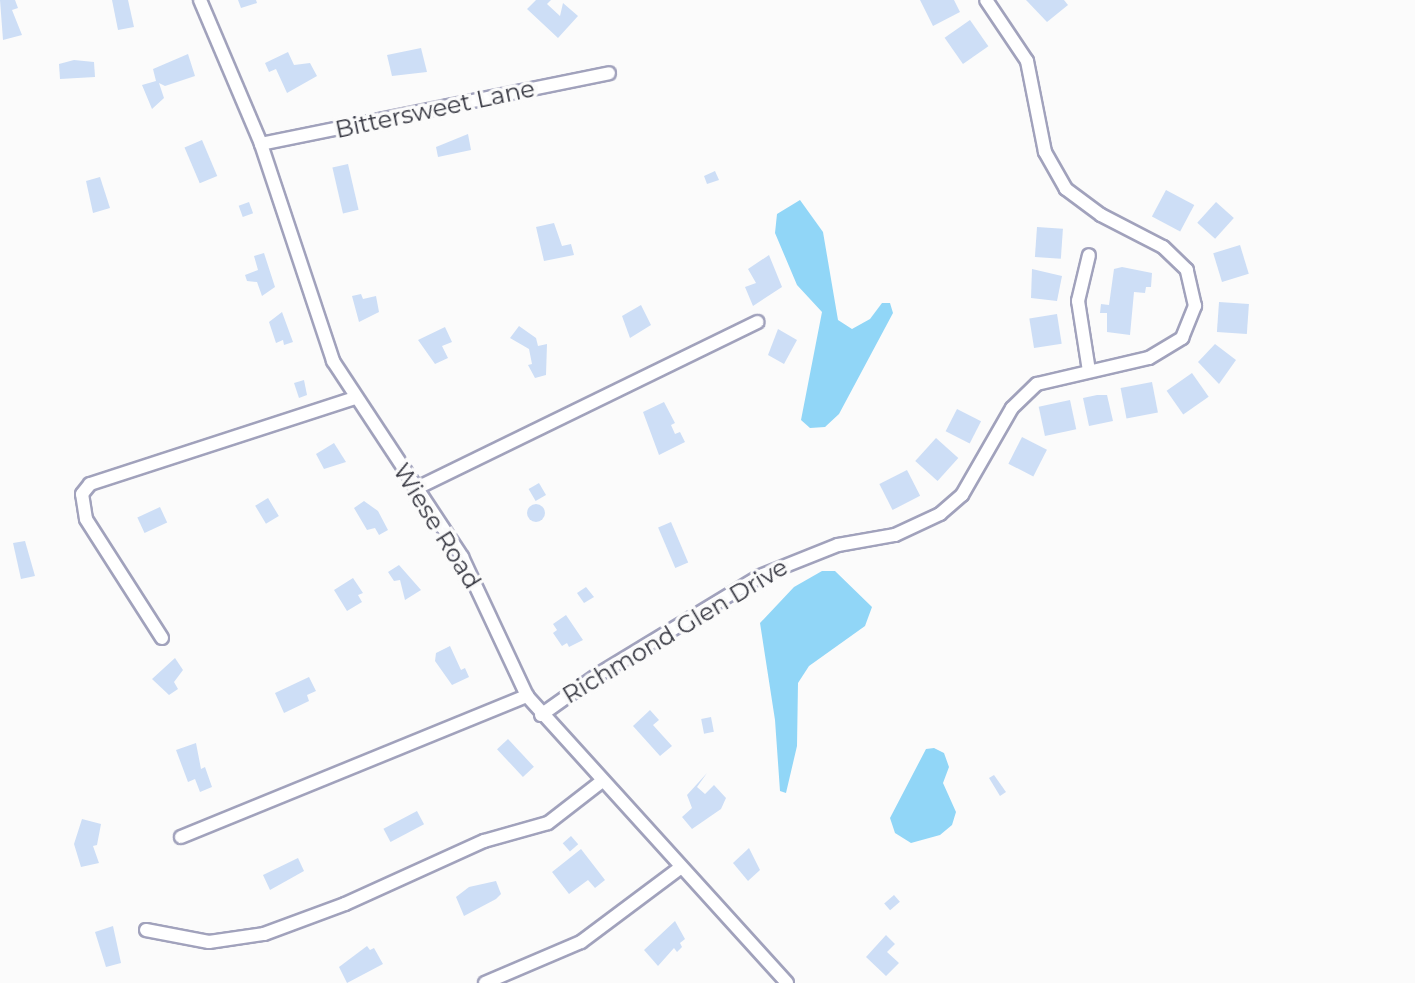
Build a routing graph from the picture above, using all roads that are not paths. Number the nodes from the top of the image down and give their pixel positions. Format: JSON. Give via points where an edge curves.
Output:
{"nodes":[{"id":1,"x":200,"y":0,"type":"edge"},
{"id":2,"x":986,"y":0,"type":"edge"},
{"id":3,"x":609,"y":73,"type":"dead end"},
{"id":4,"x":261,"y":144,"type":"junction"},
{"id":5,"x":1089,"y":255,"type":"dead end"},
{"id":6,"x":758,"y":322,"type":"dead end"},
{"id":7,"x":1089,"y":371,"type":"junction"},
{"id":8,"x":355,"y":398,"type":"junction"},
{"id":9,"x":415,"y":489,"type":"junction"},
{"id":10,"x":162,"y":638,"type":"dead end"},
{"id":11,"x":527,"y":696,"type":"junction"},
{"id":12,"x":541,"y":715,"type":"junction"},
{"id":13,"x":601,"y":782,"type":"junction"},
{"id":14,"x":180,"y":837,"type":"dead end"},
{"id":15,"x":680,"y":868,"type":"junction"},
{"id":16,"x":146,"y":930,"type":"dead end"},
{"id":17,"x":485,"y":983,"type":"edge"},
{"id":18,"x":787,"y":983,"type":"edge"}],
"edges":[{"from":1,"to":4,"type":"street","name":"Wiese Road"},
{"from":2,"to":7,"type":"street","name":"Richmond Glen Drive","via":[[1027,61],[1045,152],[1066,189],[1101,215],[1176,257],[1193,284],[1195,306],[1190,324],[1175,344],[1149,358]]},
{"from":3,"to":4,"type":"street","name":"Bittersweet Lane"},
{"from":4,"to":8,"type":"street","name":"Wiese Road","via":[[334,361]]},
{"from":5,"to":7,"type":"street","via":[[1078,301]]},
{"from":6,"to":9,"type":"street"},
{"from":7,"to":12,"type":"street","name":"Richmond Glen Drive","via":[[1037,384],[1024,393],[981,468],[962,495],[940,513],[895,535],[838,545],[760,576],[599,674]]},
{"from":8,"to":9,"type":"street","name":"Wiese Road"},
{"from":8,"to":10,"type":"street","via":[[90,484],[82,494],[86,519]]},
{"from":9,"to":11,"type":"street","name":"Wiese Road","via":[[462,557]]},
{"from":11,"to":12,"type":"street","name":"Wiese Road"},
{"from":11,"to":14,"type":"street"},
{"from":12,"to":13,"type":"street","name":"Wiese Road"},
{"from":13,"to":15,"type":"street","name":"Wiese Road"},
{"from":13,"to":16,"type":"street","via":[[548,823],[484,841],[345,904],[264,934],[209,942]]},
{"from":15,"to":17,"type":"street","via":[[581,942]]},
{"from":15,"to":18,"type":"street","name":"Wiese Road"}]}
